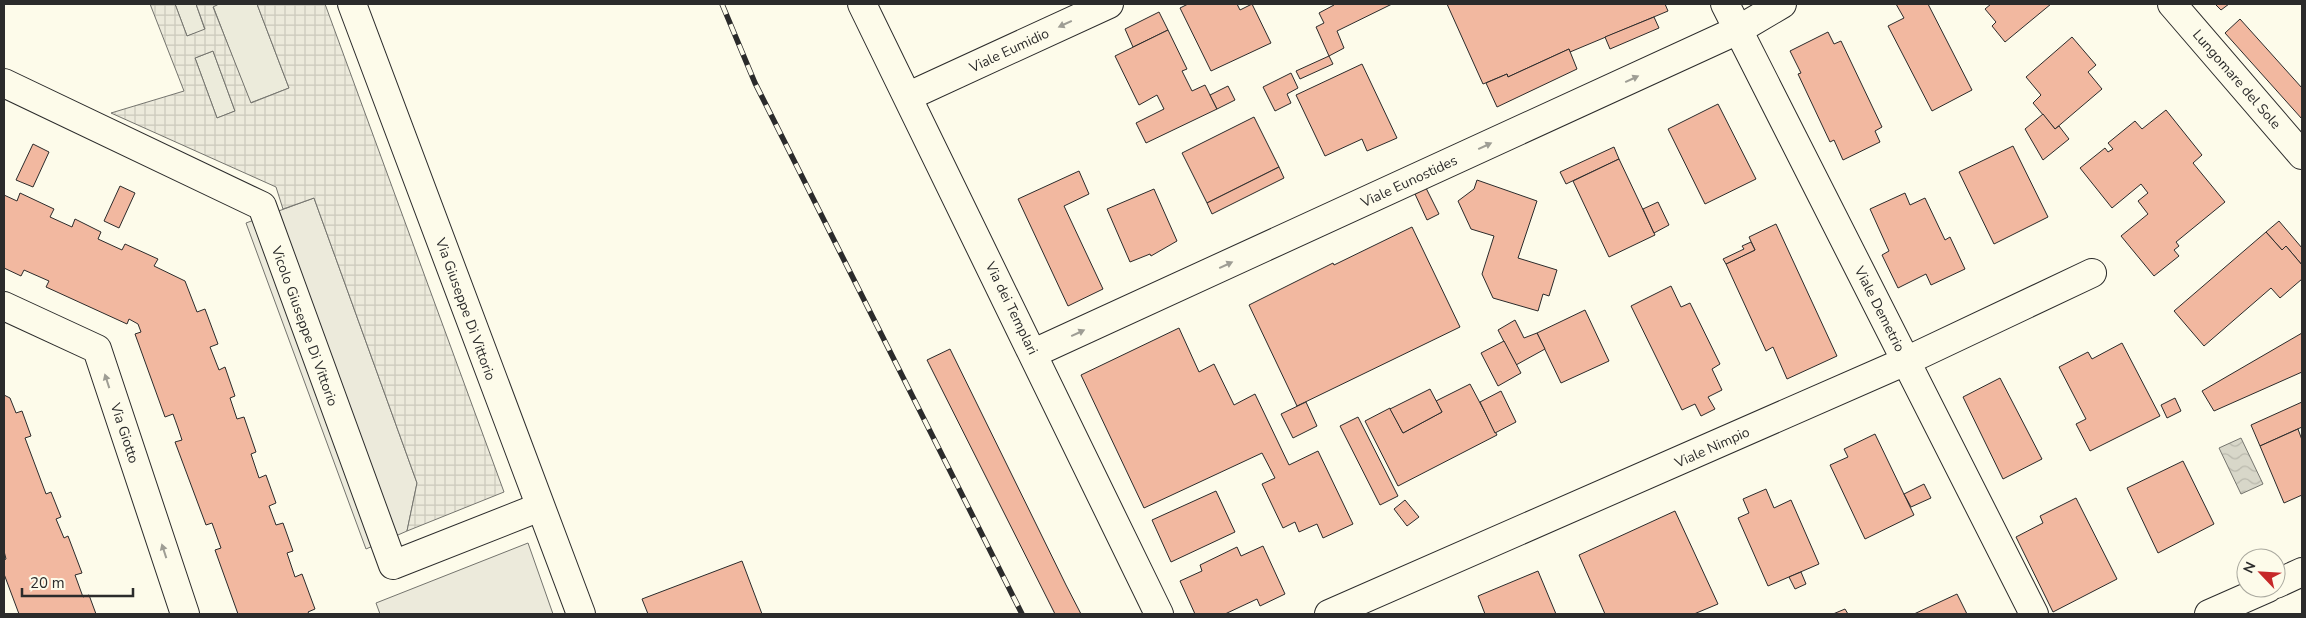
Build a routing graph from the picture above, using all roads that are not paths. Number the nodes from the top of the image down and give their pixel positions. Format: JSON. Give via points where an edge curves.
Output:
{"nodes":[{"id":1,"x":352,"y":4,"type":"edge"},
{"id":2,"x":862,"y":4,"type":"edge"},
{"id":3,"x":1109,"y":4,"type":"edge"},
{"id":4,"x":1725,"y":4,"type":"edge"},
{"id":5,"x":1782,"y":4,"type":"edge"},
{"id":6,"x":2172,"y":4,"type":"edge"},
{"id":7,"x":1738,"y":30,"type":"junction"},
{"id":8,"x":4,"y":83,"type":"edge"},
{"id":9,"x":909,"y":96,"type":"junction"},
{"id":10,"x":2302,"y":155,"type":"edge"},
{"id":11,"x":2092,"y":273,"type":"dead end"},
{"id":12,"x":4,"y":306,"type":"edge"},
{"id":13,"x":1034,"y":353,"type":"junction"},
{"id":14,"x":1906,"y":361,"type":"junction"},
{"id":15,"x":540,"y":507,"type":"junction"},
{"id":16,"x":2302,"y":572,"type":"edge"},
{"id":17,"x":2286,"y":579,"type":"edge"},
{"id":18,"x":2245,"y":598,"type":"edge"},
{"id":19,"x":185,"y":614,"type":"edge"},
{"id":20,"x":581,"y":614,"type":"edge"},
{"id":21,"x":1159,"y":614,"type":"edge"},
{"id":22,"x":1329,"y":614,"type":"edge"},
{"id":23,"x":2034,"y":614,"type":"edge"},
{"id":24,"x":2209,"y":614,"type":"edge"}],
"edges":[{"from":1,"to":15,"type":"street","name":"Via Giuseppe Di Vittorio"},
{"from":2,"to":9,"type":"street","name":"Via dei Templari"},
{"from":3,"to":9,"type":"street","name":"Viale Eumidio","one_way":true},
{"from":4,"to":7,"type":"street","name":"Viale Demetrio"},
{"from":5,"to":7,"type":"street","name":"Viale Eunostides"},
{"from":6,"to":10,"type":"street","name":"Lungomare del Sole"},
{"from":13,"to":7,"type":"street","name":"Viale Eunostides","one_way":true},
{"from":7,"to":14,"type":"street","name":"Viale Demetrio"},
{"from":8,"to":15,"type":"street","name":"Vicolo Giuseppe Di Vittorio","via":[[262,206],[392,565]]},
{"from":9,"to":13,"type":"street","name":"Via dei Templari"},
{"from":11,"to":14,"type":"street","name":"Viale Nimpio"},
{"from":19,"to":12,"type":"street","name":"Via Giotto","one_way":true,"via":[[97,349]]},
{"from":13,"to":21,"type":"street","name":"Via dei Templari"},
{"from":14,"to":22,"type":"street","name":"Viale Nimpio"},
{"from":14,"to":23,"type":"street","name":"Viale Demetrio"},
{"from":15,"to":20,"type":"street","name":"Via Giuseppe Di Vittorio"},
{"from":16,"to":17,"type":"street"},
{"from":18,"to":24,"type":"street"}]}
